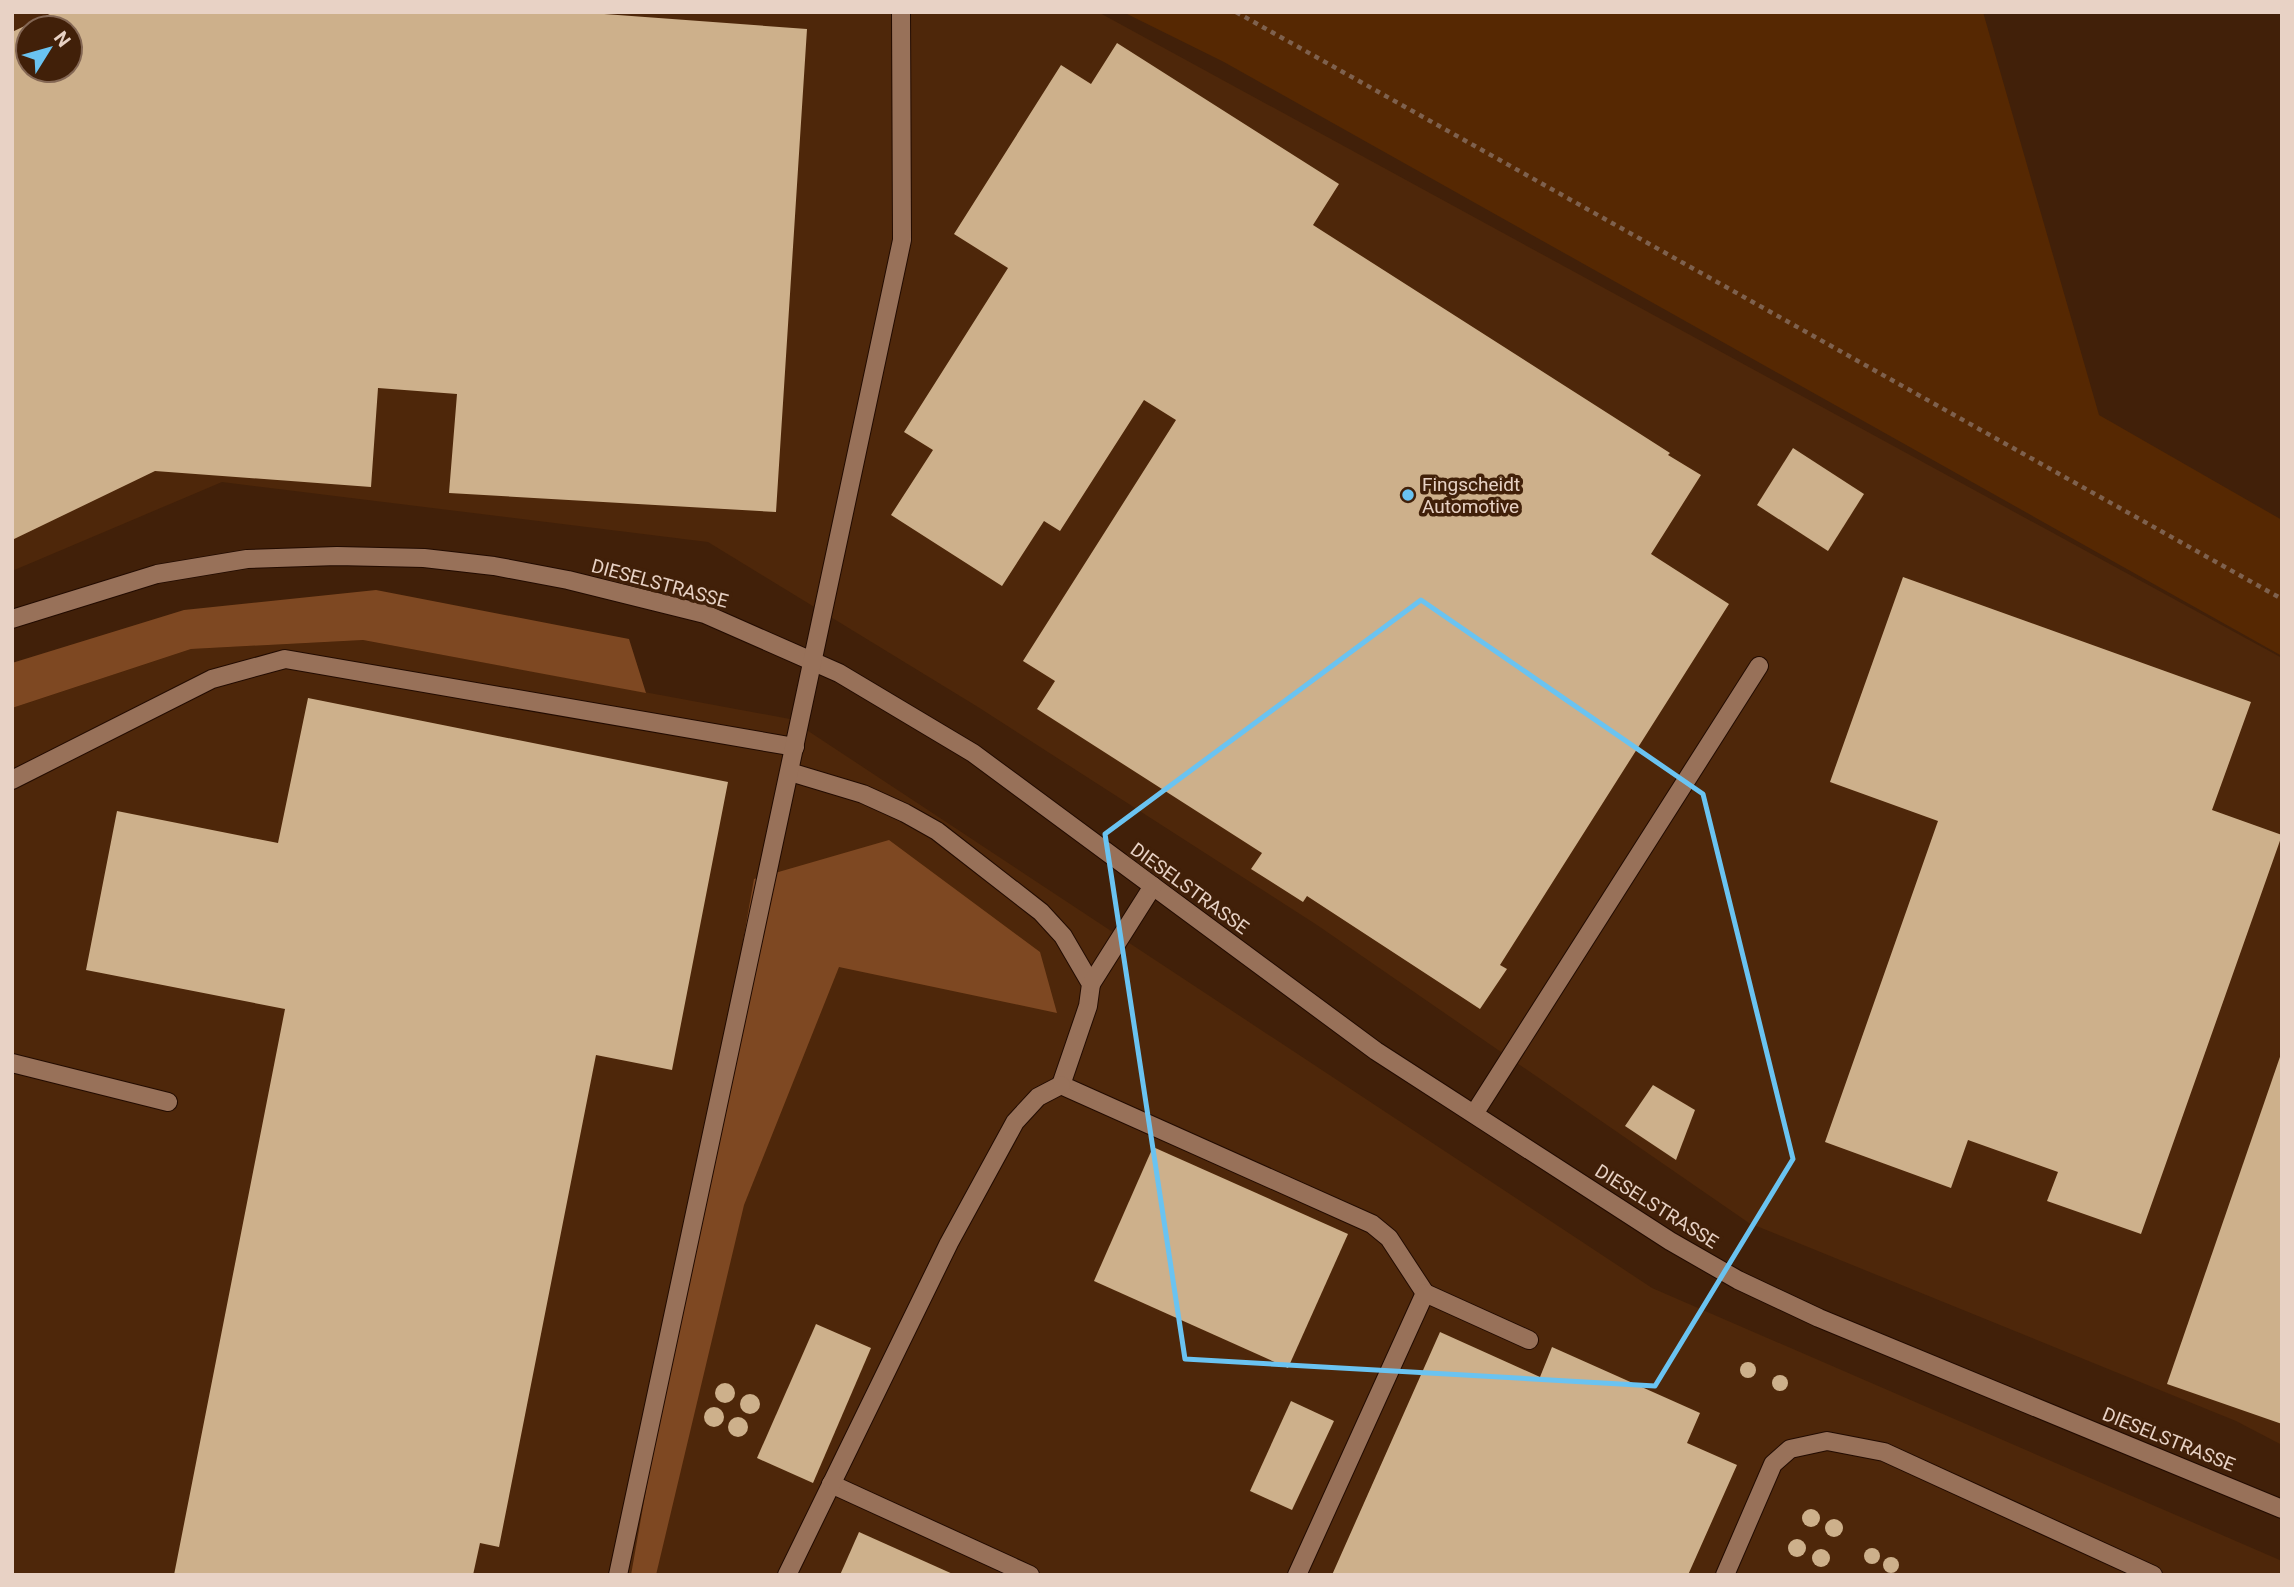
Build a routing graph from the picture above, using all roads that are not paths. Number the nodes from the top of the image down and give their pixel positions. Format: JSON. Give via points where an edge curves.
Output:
{"nodes":[{"id":1,"x":901,"y":12,"type":"edge"},
{"id":2,"x":12,"y":619,"type":"edge"},
{"id":3,"x":814,"y":661,"type":"junction"},
{"id":4,"x":1759,"y":666,"type":"dead end"},
{"id":5,"x":795,"y":747,"type":"junction"},
{"id":6,"x":790,"y":772,"type":"junction"},
{"id":7,"x":12,"y":779,"type":"edge"},
{"id":8,"x":1153,"y":886,"type":"junction"},
{"id":9,"x":1091,"y":984,"type":"junction"},
{"id":10,"x":12,"y":1063,"type":"edge"},
{"id":11,"x":1061,"y":1084,"type":"junction"},
{"id":12,"x":168,"y":1102,"type":"dead end"},
{"id":13,"x":1474,"y":1114,"type":"junction"},
{"id":14,"x":1425,"y":1293,"type":"junction"},
{"id":15,"x":1529,"y":1340,"type":"dead end"},
{"id":16,"x":831,"y":1485,"type":"junction"},
{"id":17,"x":2282,"y":1509,"type":"edge"},
{"id":18,"x":618,"y":1575,"type":"edge"},
{"id":19,"x":788,"y":1575,"type":"edge"},
{"id":20,"x":1030,"y":1575,"type":"edge"},
{"id":21,"x":1297,"y":1575,"type":"edge"},
{"id":22,"x":1725,"y":1575,"type":"edge"},
{"id":23,"x":2153,"y":1575,"type":"edge"}],
"edges":[{"from":1,"to":3,"type":"street","via":[[902,240]]},
{"from":2,"to":3,"type":"street","name":"DIESELSTRASSE","via":[[157,574],[247,559],[424,558],[568,580],[693,611]]},
{"from":3,"to":5,"type":"street"},
{"from":3,"to":8,"type":"street","name":"DIESELSTRASSE","via":[[974,753]]},
{"from":4,"to":13,"type":"street"},
{"from":5,"to":6,"type":"street"},
{"from":5,"to":7,"type":"street","via":[[285,659],[212,679]]},
{"from":6,"to":9,"type":"street","via":[[863,794],[937,831],[1041,912],[1063,936]]},
{"from":6,"to":18,"type":"street"},
{"from":8,"to":9,"type":"street"},
{"from":8,"to":13,"type":"street","name":"DIESELSTRASSE","via":[[1376,1051]]},
{"from":9,"to":11,"type":"street"},
{"from":10,"to":12,"type":"street"},
{"from":11,"to":14,"type":"street","via":[[1372,1224],[1389,1238]]},
{"from":11,"to":16,"type":"street","via":[[1038,1097],[1015,1122],[949,1242]]},
{"from":13,"to":17,"type":"street","name":"DIESELSTRASSE","via":[[1738,1280],[1819,1318]]},
{"from":14,"to":15,"type":"street"},
{"from":14,"to":21,"type":"street"},
{"from":16,"to":19,"type":"street"},
{"from":16,"to":20,"type":"street"},
{"from":22,"to":23,"type":"street","via":[[1773,1464],[1790,1449],[1827,1441],[1884,1452]]}]}
